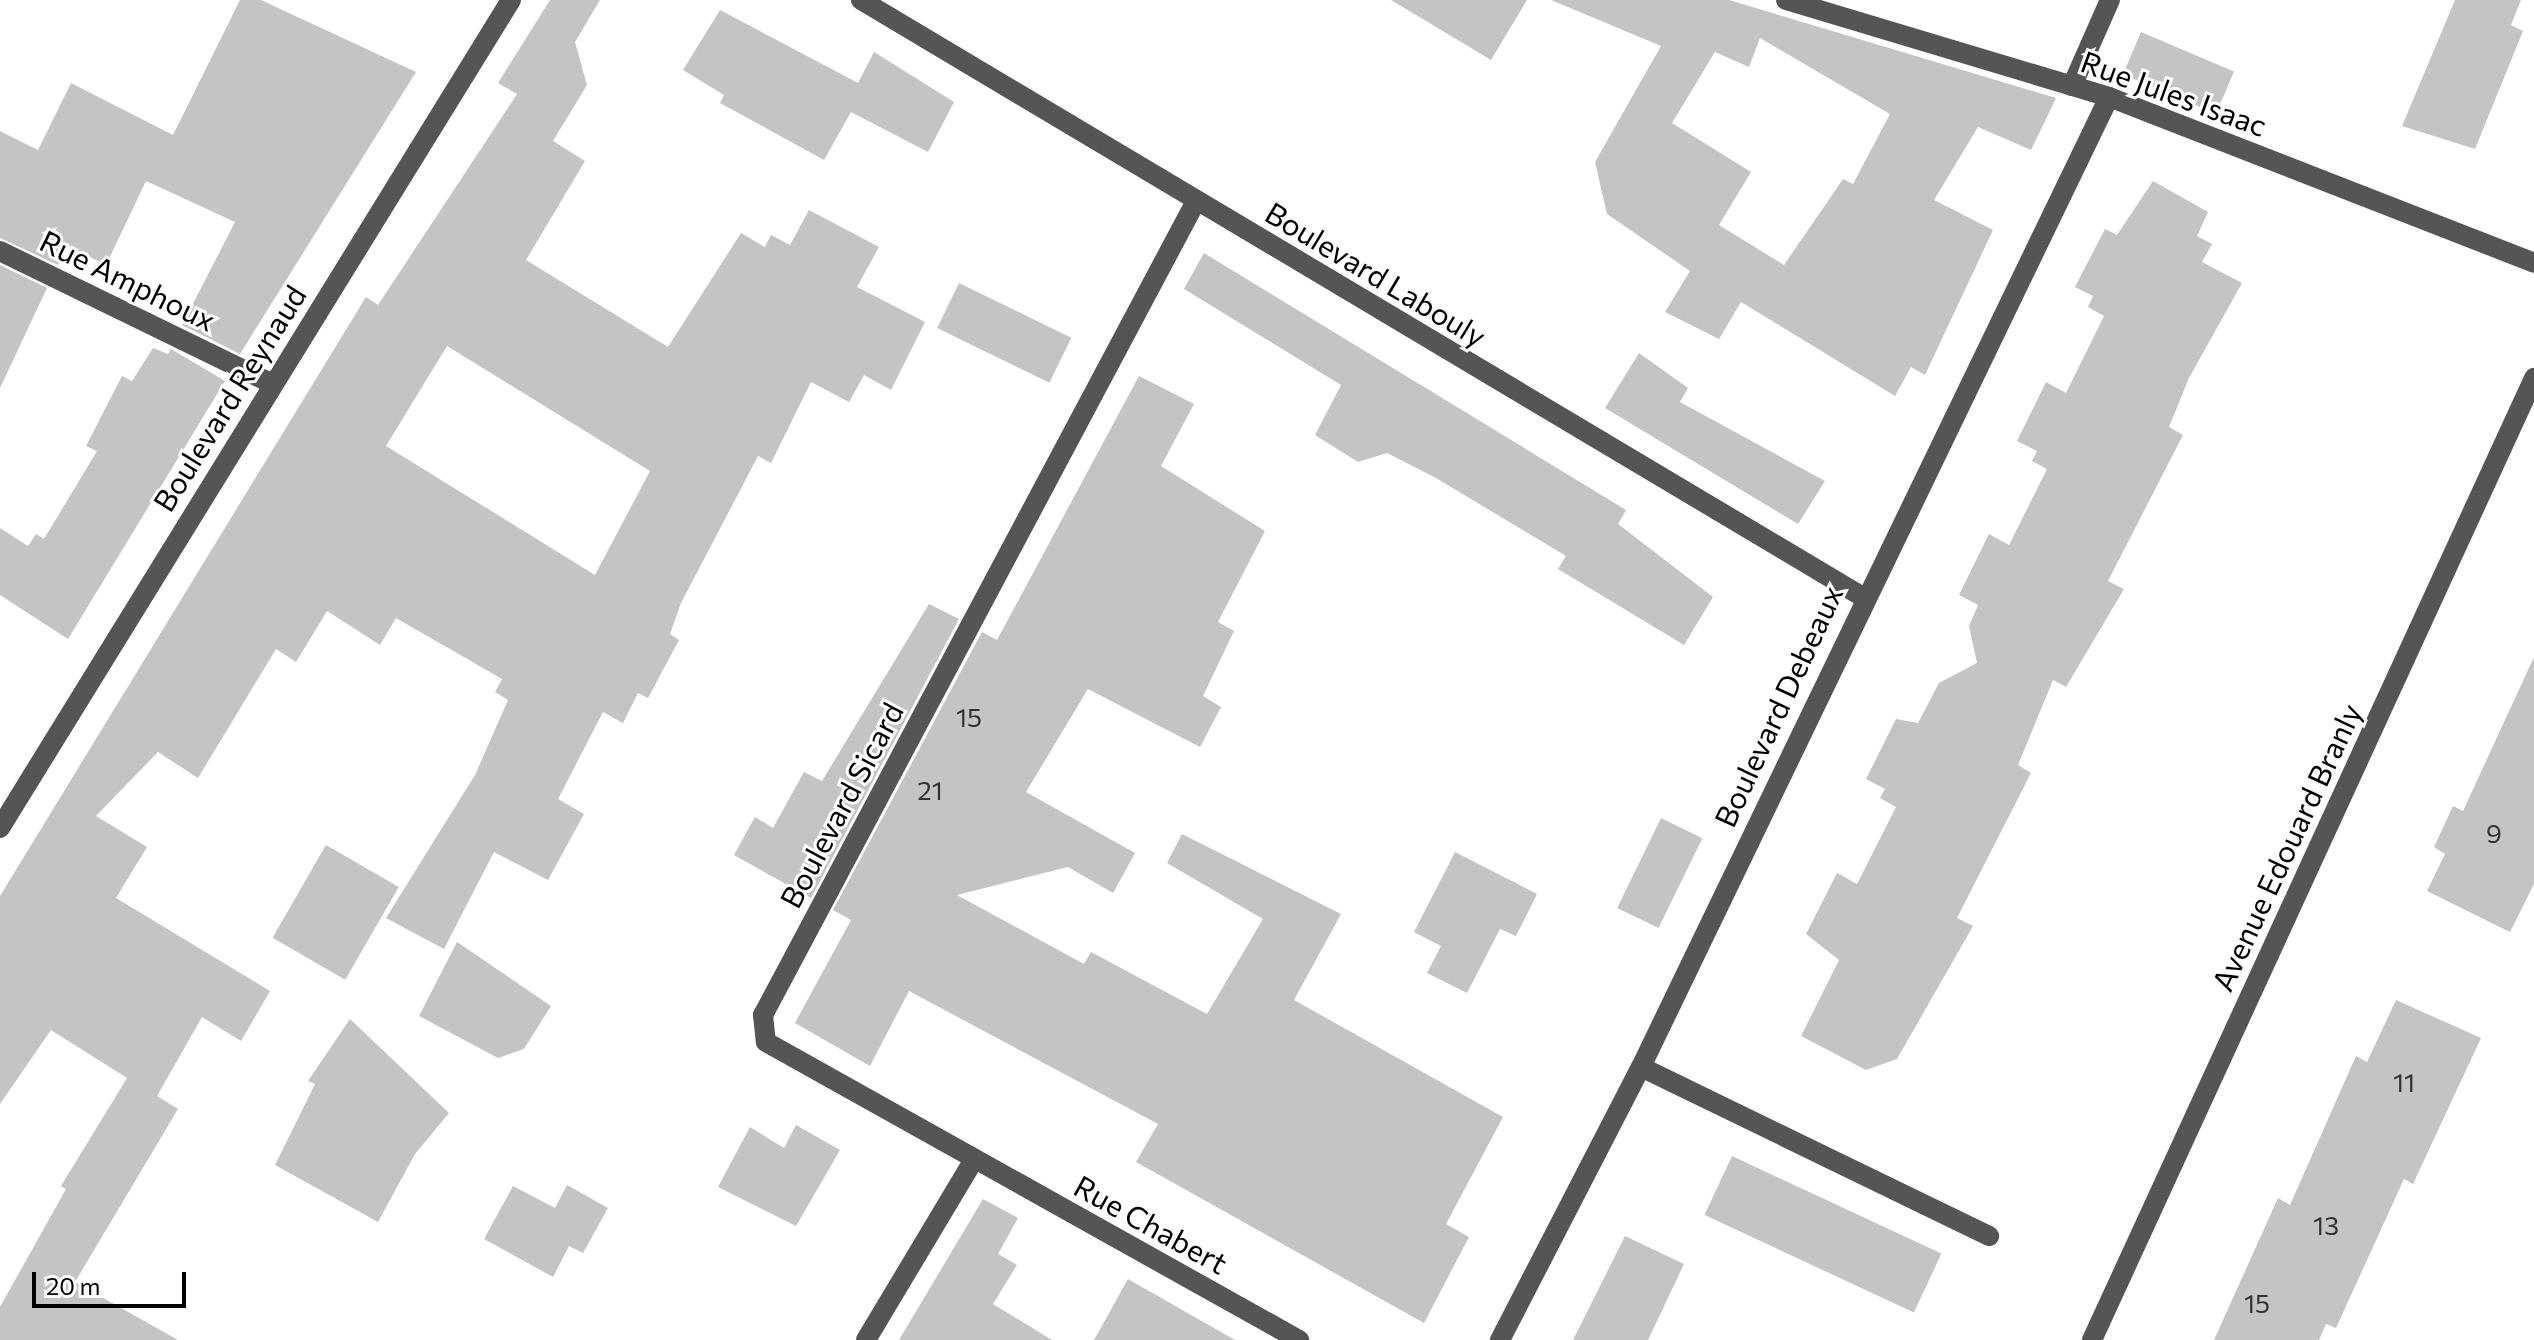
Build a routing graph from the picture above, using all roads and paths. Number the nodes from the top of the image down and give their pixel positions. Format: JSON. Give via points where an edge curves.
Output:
{"nodes":[{"id":1,"x":511,"y":0,"type":"edge"},
{"id":2,"x":861,"y":0,"type":"edge"},
{"id":3,"x":1786,"y":0,"type":"edge"},
{"id":4,"x":2110,"y":0,"type":"edge"},
{"id":5,"x":2072,"y":86,"type":"junction"},
{"id":6,"x":2109,"y":97,"type":"junction"},
{"id":7,"x":1195,"y":203,"type":"junction"},
{"id":8,"x":0,"y":251,"type":"edge"},
{"id":9,"x":2534,"y":263,"type":"edge"},
{"id":10,"x":2534,"y":378,"type":"edge"},
{"id":11,"x":273,"y":384,"type":"junction"},
{"id":12,"x":1863,"y":597,"type":"junction"},
{"id":13,"x":0,"y":828,"type":"edge"},
{"id":14,"x":1641,"y":1067,"type":"junction"},
{"id":15,"x":973,"y":1161,"type":"junction"},
{"id":16,"x":1989,"y":1236,"type":"dead end"},
{"id":17,"x":866,"y":1340,"type":"edge"},
{"id":18,"x":1299,"y":1340,"type":"edge"},
{"id":19,"x":1500,"y":1340,"type":"edge"},
{"id":20,"x":2092,"y":1340,"type":"edge"}],
"edges":[{"from":1,"to":11,"type":"street","name":"Boulevard Reynaud"},
{"from":2,"to":7,"type":"street","name":"Boulevard Labouly"},
{"from":3,"to":5,"type":"street","name":"Rue Jules Isaac"},
{"from":4,"to":5,"type":"street"},
{"from":5,"to":6,"type":"street","name":"Rue Jules Isaac"},
{"from":6,"to":9,"type":"street","name":"Rue Jules Isaac"},
{"from":6,"to":12,"type":"street","name":"Boulevard Debeaux"},
{"from":7,"to":12,"type":"street","name":"Boulevard Labouly"},
{"from":7,"to":15,"type":"street","name":"Boulevard Sicard","via":[[763,1015],[766,1042],[783,1057]]},
{"from":8,"to":11,"type":"street","name":"Rue Amphoux"},
{"from":10,"to":20,"type":"street","name":"Avenue Edouard Branly"},
{"from":11,"to":13,"type":"street","name":"Boulevard Reynaud"},
{"from":12,"to":14,"type":"street","name":"Boulevard Debeaux"},
{"from":14,"to":16,"type":"street"},
{"from":14,"to":19,"type":"street","name":"Boulevard Debeaux"},
{"from":15,"to":17,"type":"street"},
{"from":15,"to":18,"type":"street","name":"Rue Chabert"}]}
